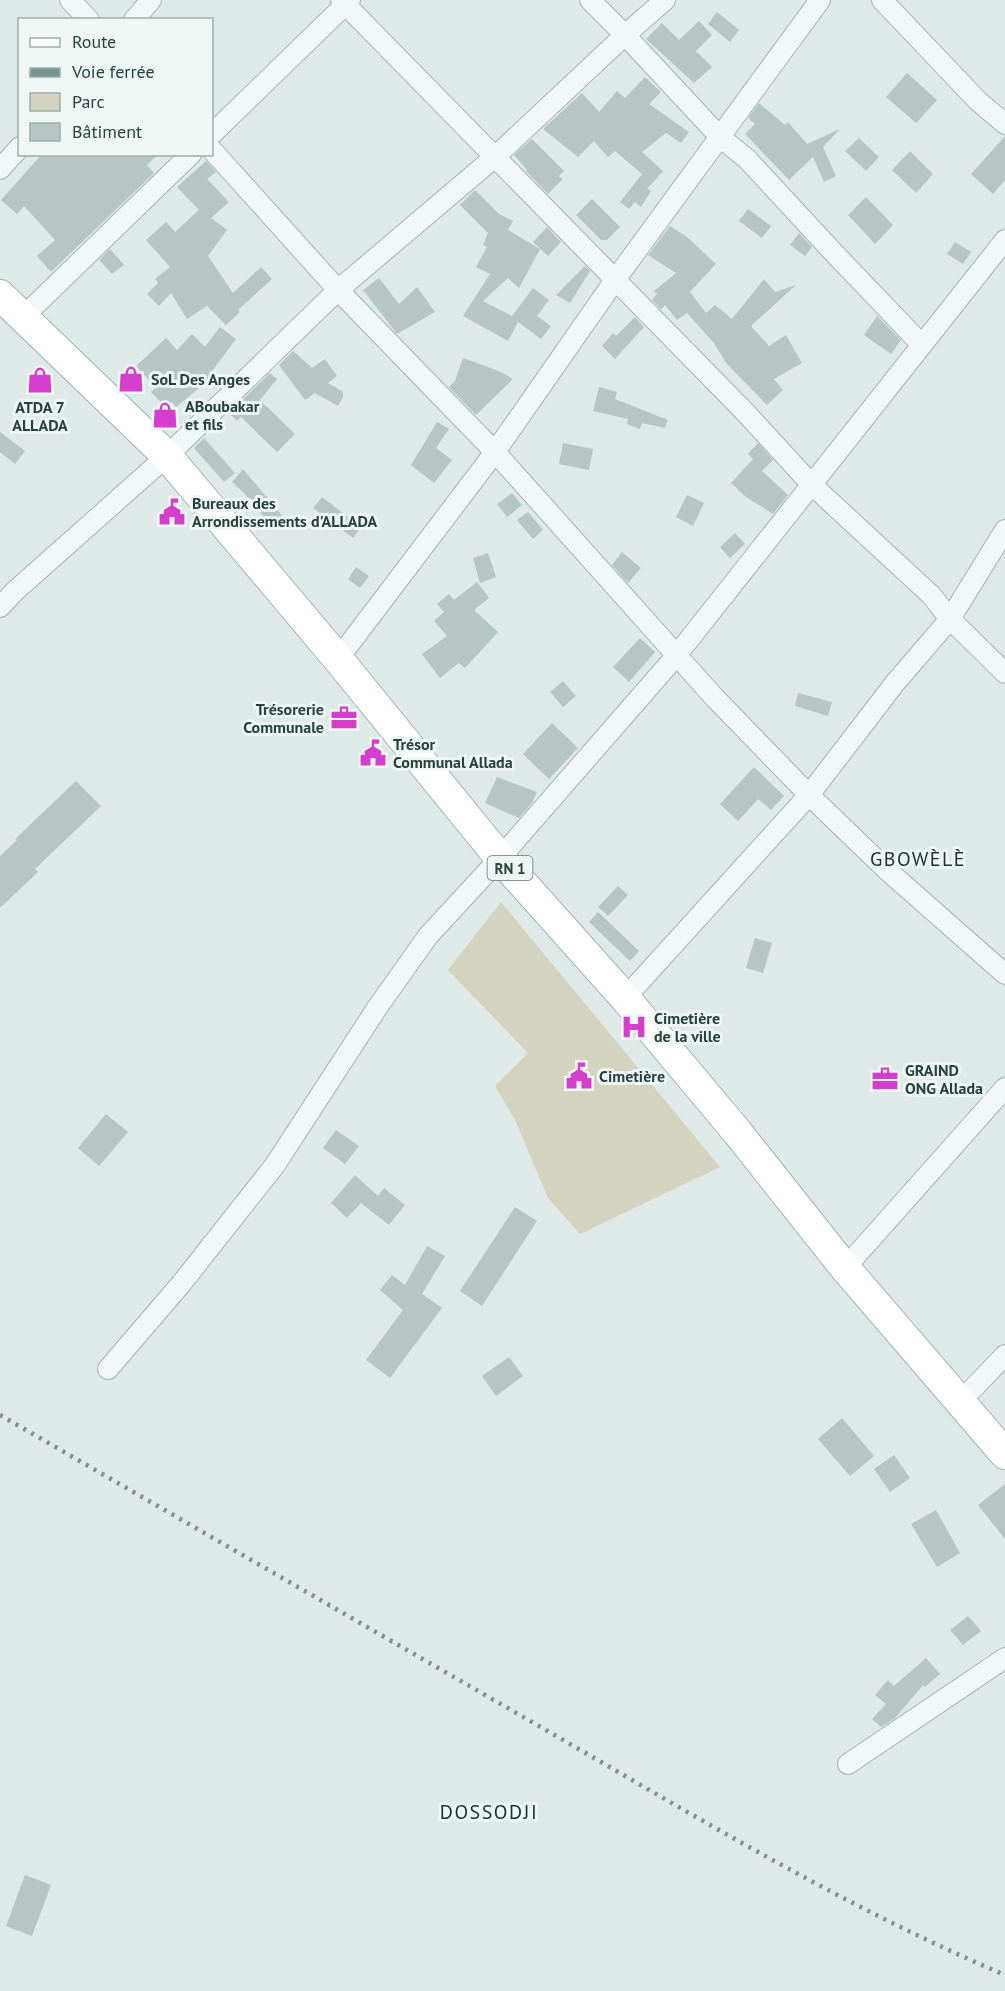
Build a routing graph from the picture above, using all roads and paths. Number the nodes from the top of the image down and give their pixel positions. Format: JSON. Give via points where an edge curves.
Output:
{"nodes":[{"id":1,"x":70,"y":0,"type":"edge"},
{"id":2,"x":150,"y":0,"type":"edge"},
{"id":3,"x":590,"y":0,"type":"edge"},
{"id":4,"x":665,"y":0,"type":"edge"},
{"id":5,"x":820,"y":0,"type":"edge"},
{"id":6,"x":882,"y":0,"type":"edge"},
{"id":7,"x":345,"y":2,"type":"edge"},
{"id":8,"x":87,"y":18,"type":"edge"},
{"id":9,"x":136,"y":18,"type":"edge"},
{"id":10,"x":625,"y":35,"type":"junction"},
{"id":11,"x":1005,"y":124,"type":"edge"},
{"id":12,"x":213,"y":133,"type":"edge"},
{"id":13,"x":720,"y":137,"type":"junction"},
{"id":14,"x":18,"y":149,"type":"edge"},
{"id":15,"x":213,"y":151,"type":"edge"},
{"id":16,"x":189,"y":156,"type":"edge"},
{"id":17,"x":496,"y":156,"type":"junction"},
{"id":18,"x":0,"y":169,"type":"edge"},
{"id":19,"x":1005,"y":240,"type":"edge"},
{"id":20,"x":615,"y":280,"type":"junction"},
{"id":21,"x":338,"y":290,"type":"junction"},
{"id":22,"x":0,"y":295,"type":"edge"},
{"id":23,"x":23,"y":317,"type":"junction"},
{"id":24,"x":922,"y":345,"type":"junction"},
{"id":25,"x":495,"y":452,"type":"junction"},
{"id":26,"x":167,"y":456,"type":"junction"},
{"id":27,"x":812,"y":485,"type":"junction"},
{"id":28,"x":1005,"y":530,"type":"edge"},
{"id":29,"x":0,"y":607,"type":"edge"},
{"id":30,"x":950,"y":619,"type":"junction"},
{"id":31,"x":676,"y":656,"type":"junction"},
{"id":32,"x":338,"y":659,"type":"junction"},
{"id":33,"x":1005,"y":673,"type":"edge"},
{"id":34,"x":809,"y":795,"type":"junction"},
{"id":35,"x":500,"y":858,"type":"junction"},
{"id":36,"x":1005,"y":974,"type":"edge"},
{"id":37,"x":625,"y":998,"type":"junction"},
{"id":38,"x":1005,"y":1088,"type":"edge"},
{"id":39,"x":845,"y":1268,"type":"junction"},
{"id":40,"x":1005,"y":1355,"type":"edge"},
{"id":41,"x":108,"y":1369,"type":"dead end"},
{"id":42,"x":960,"y":1402,"type":"junction"},
{"id":43,"x":1005,"y":1454,"type":"edge"},
{"id":44,"x":1005,"y":1658,"type":"edge"},
{"id":45,"x":848,"y":1764,"type":"dead end"}],
"edges":[{"from":1,"to":8,"type":"street"},
{"from":2,"to":9,"type":"street"},
{"from":3,"to":10,"type":"street"},
{"from":4,"to":10,"type":"street"},
{"from":5,"to":13,"type":"street"},
{"from":6,"to":11,"type":"street"},
{"from":7,"to":12,"type":"street"},
{"from":7,"to":17,"type":"street"},
{"from":10,"to":13,"type":"street"},
{"from":10,"to":17,"type":"street"},
{"from":13,"to":20,"type":"street"},
{"from":13,"to":24,"type":"street","via":[[747,159]]},
{"from":14,"to":18,"type":"street"},
{"from":15,"to":21,"type":"street"},
{"from":16,"to":23,"type":"street"},
{"from":17,"to":20,"type":"street"},
{"from":17,"to":21,"type":"street"},
{"from":19,"to":24,"type":"street"},
{"from":20,"to":25,"type":"street"},
{"from":20,"to":27,"type":"street"},
{"from":21,"to":25,"type":"street"},
{"from":21,"to":26,"type":"street"},
{"from":22,"to":23,"type":"main road","number":"RN 1"},
{"from":23,"to":26,"type":"main road","number":"RN 1"},
{"from":24,"to":27,"type":"street"},
{"from":25,"to":31,"type":"street"},
{"from":25,"to":32,"type":"street"},
{"from":26,"to":29,"type":"street"},
{"from":26,"to":32,"type":"main road","number":"RN 1"},
{"from":27,"to":30,"type":"street","via":[[931,595]]},
{"from":27,"to":31,"type":"street"},
{"from":28,"to":30,"type":"street"},
{"from":30,"to":33,"type":"street"},
{"from":30,"to":34,"type":"street"},
{"from":31,"to":34,"type":"street"},
{"from":31,"to":35,"type":"street"},
{"from":32,"to":35,"type":"main road","number":"RN 1"},
{"from":34,"to":36,"type":"street","via":[[888,872]]},
{"from":34,"to":37,"type":"street"},
{"from":35,"to":37,"type":"main road","number":"RN 1"},
{"from":35,"to":41,"type":"street","via":[[428,936],[275,1165]]},
{"from":37,"to":39,"type":"main road","number":"RN 1"},
{"from":38,"to":39,"type":"street"},
{"from":39,"to":42,"type":"main road","number":"RN 1"},
{"from":40,"to":42,"type":"street"},
{"from":42,"to":43,"type":"main road","number":"RN 1"},
{"from":44,"to":45,"type":"street"}]}
